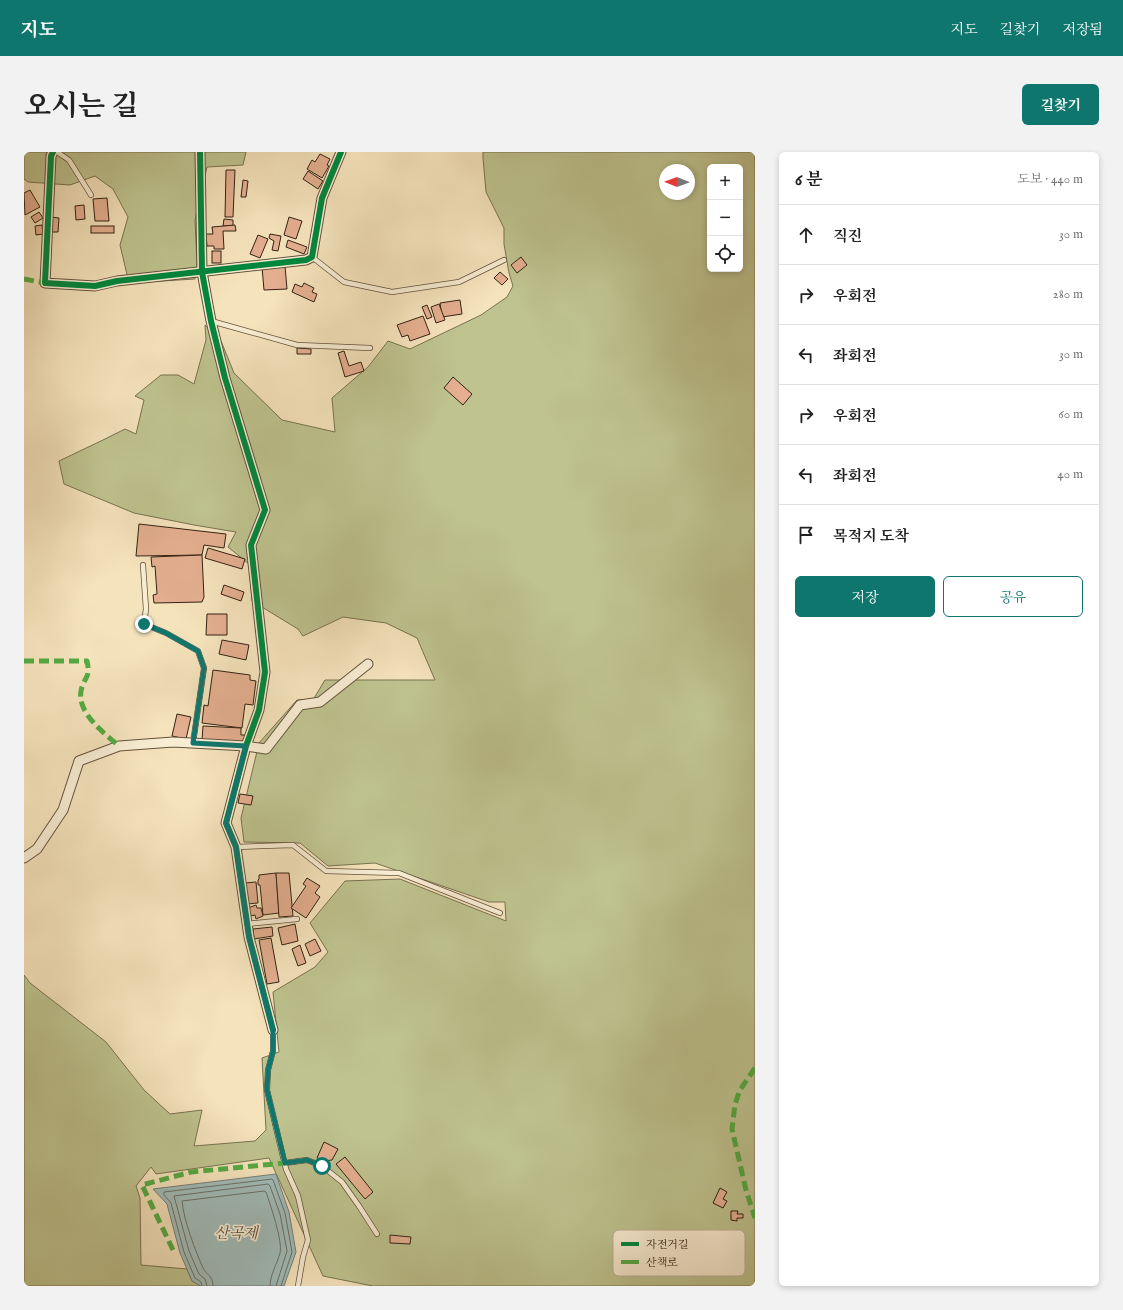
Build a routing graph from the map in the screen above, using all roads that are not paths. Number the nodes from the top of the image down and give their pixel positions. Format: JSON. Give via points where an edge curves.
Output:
{"nodes":[{"id":1,"x":53,"y":152,"type":"edge"},
{"id":2,"x":57,"y":152,"type":"edge"},
{"id":3,"x":200,"y":152,"type":"edge"},
{"id":4,"x":341,"y":152,"type":"edge"},
{"id":5,"x":91,"y":195,"type":"dead end"},
{"id":6,"x":312,"y":257,"type":"junction"},
{"id":7,"x":504,"y":260,"type":"dead end"},
{"id":8,"x":202,"y":272,"type":"junction"},
{"id":9,"x":211,"y":321,"type":"junction"},
{"id":10,"x":370,"y":348,"type":"dead end"},
{"id":11,"x":143,"y":565,"type":"dead end"},
{"id":12,"x":368,"y":664,"type":"dead end"},
{"id":13,"x":193,"y":743,"type":"junction"},
{"id":14,"x":246,"y":746,"type":"junction"},
{"id":15,"x":236,"y":847,"type":"junction"},
{"id":16,"x":24,"y":858,"type":"edge"},
{"id":17,"x":500,"y":913,"type":"dead end"},
{"id":18,"x":297,"y":919,"type":"dead end"},
{"id":19,"x":248,"y":924,"type":"junction"},
{"id":20,"x":273,"y":1030,"type":"joint"},
{"id":21,"x":285,"y":1163,"type":"junction"},
{"id":22,"x":377,"y":1234,"type":"dead end"},
{"id":23,"x":298,"y":1286,"type":"edge"}],
"edges":[{"from":1,"to":8,"type":"street","via":[[44,283],[95,286]]},
{"from":2,"to":5,"type":"lane","via":[[68,160]]},
{"from":3,"to":8,"type":"street"},
{"from":4,"to":6,"type":"street","via":[[322,198]]},
{"from":6,"to":7,"type":"lane","via":[[344,282],[392,292],[459,282]]},
{"from":6,"to":8,"type":"street","via":[[306,260]]},
{"from":8,"to":9,"type":"street"},
{"from":9,"to":10,"type":"lane","via":[[297,344]]},
{"from":9,"to":14,"type":"street","via":[[225,378],[265,510],[251,545],[265,672],[259,710]]},
{"from":11,"to":13,"type":"lane","via":[[146,609],[144,624],[198,651],[204,668]]},
{"from":12,"to":14,"type":"street","via":[[320,702],[300,705],[266,748]]},
{"from":13,"to":14,"type":"street"},
{"from":13,"to":16,"type":"street","via":[[119,746],[79,761],[63,810],[37,849]]},
{"from":14,"to":15,"type":"street","via":[[226,824]]},
{"from":15,"to":17,"type":"lane","via":[[293,845],[326,872],[400,873]]},
{"from":15,"to":19,"type":"street"},
{"from":18,"to":19,"type":"lane"},
{"from":19,"to":20,"type":"street","via":[[249,937]]},
{"from":20,"to":21,"type":"lane","via":[[273,1051],[268,1070],[267,1090]]},
{"from":21,"to":22,"type":"lane","via":[[307,1160],[322,1166],[342,1182]]},
{"from":21,"to":23,"type":"lane","via":[[298,1196],[308,1240]]}]}
